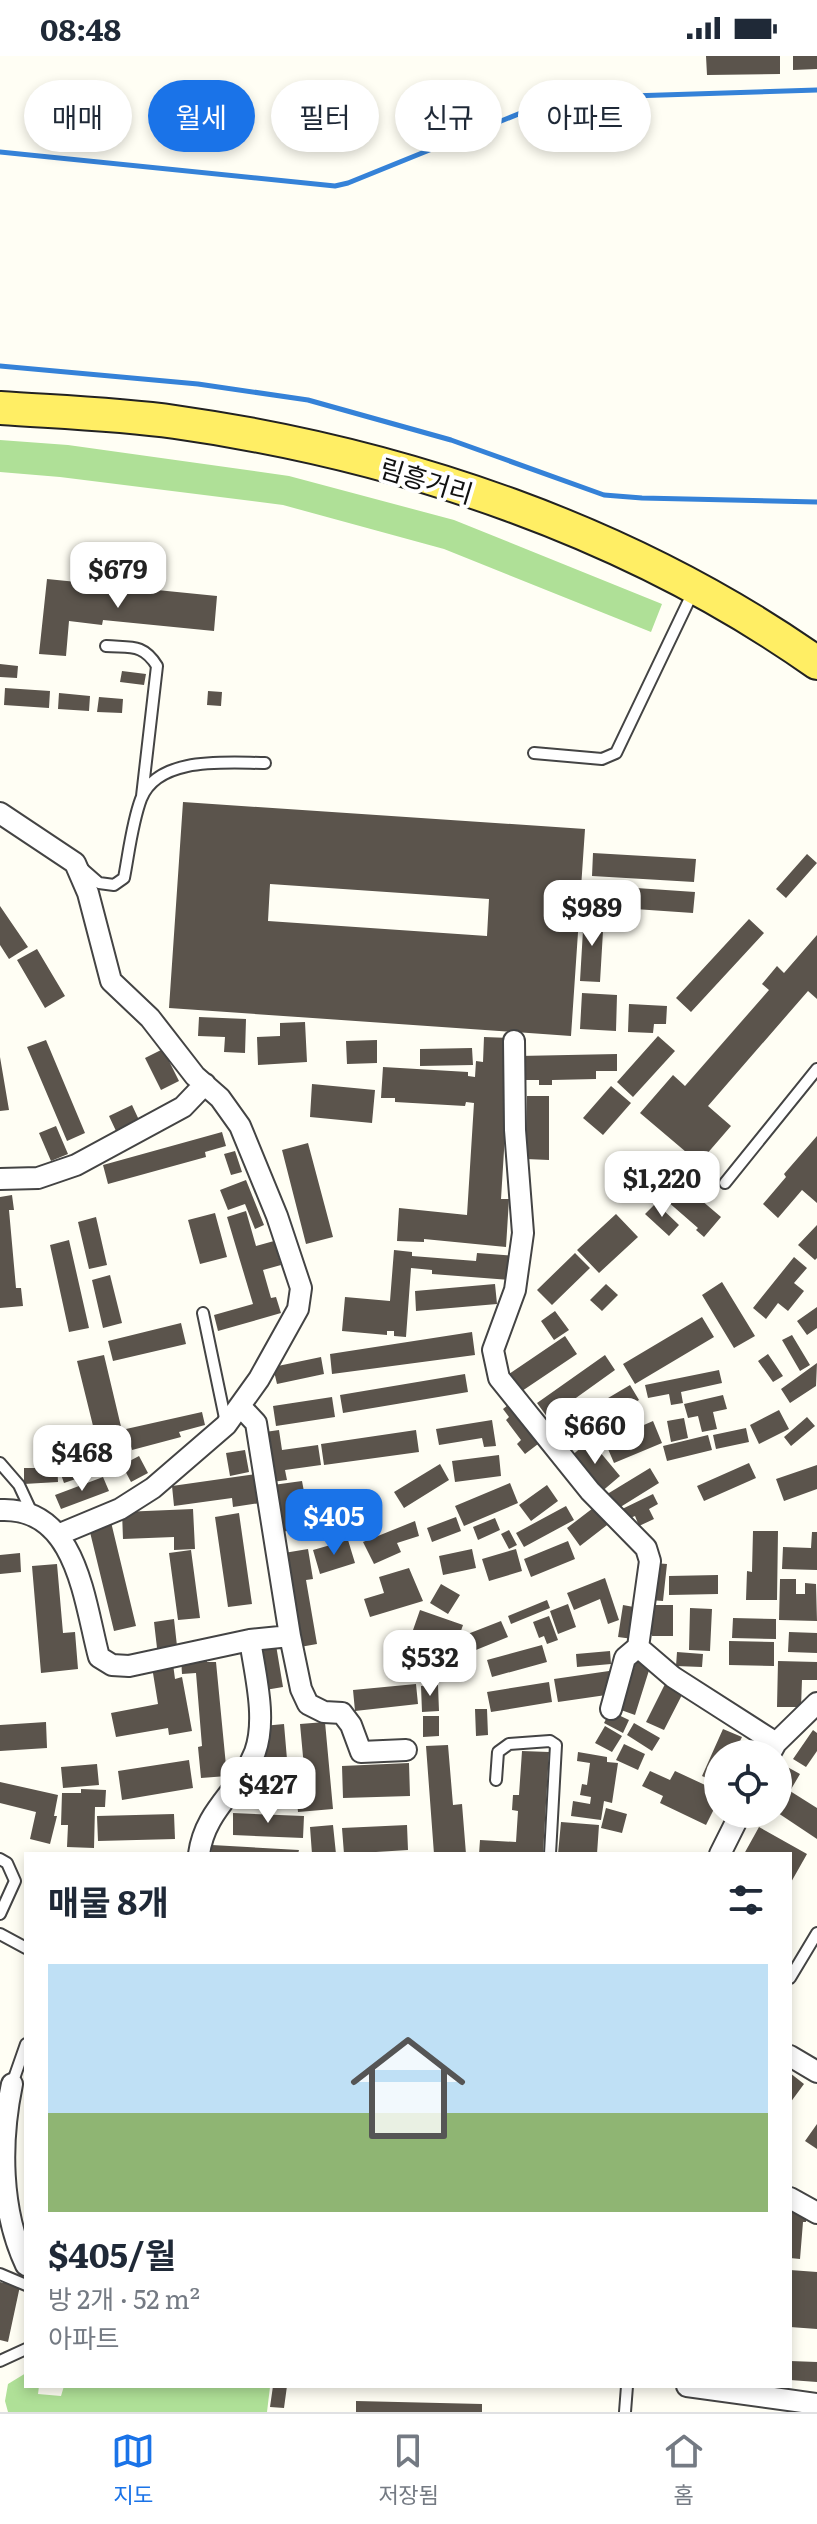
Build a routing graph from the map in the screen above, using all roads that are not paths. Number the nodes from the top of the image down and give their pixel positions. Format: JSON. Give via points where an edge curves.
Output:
{"nodes":[{"id":1,"x":0,"y":389,"type":"edge"},
{"id":2,"x":0,"y":408,"type":"edge"},
{"id":3,"x":695,"y":587,"type":"junction"},
{"id":4,"x":817,"y":639,"type":"edge"},
{"id":5,"x":106,"y":646,"type":"dead end"},
{"id":6,"x":817,"y":663,"type":"edge"},
{"id":7,"x":534,"y":753,"type":"dead end"},
{"id":8,"x":265,"y":763,"type":"dead end"},
{"id":9,"x":142,"y":796,"type":"junction"},
{"id":10,"x":0,"y":813,"type":"edge"},
{"id":11,"x":75,"y":863,"type":"junction"},
{"id":12,"x":514,"y":1041,"type":"dead end"},
{"id":13,"x":817,"y":1069,"type":"edge"},
{"id":14,"x":205,"y":1084,"type":"junction"},
{"id":15,"x":0,"y":1179,"type":"edge"},
{"id":16,"x":725,"y":1183,"type":"dead end"},
{"id":17,"x":203,"y":1313,"type":"dead end"},
{"id":18,"x":240,"y":1406,"type":"junction"},
{"id":19,"x":226,"y":1425,"type":"junction"},
{"id":20,"x":0,"y":1463,"type":"edge"},
{"id":21,"x":0,"y":1510,"type":"edge"},
{"id":22,"x":32,"y":1513,"type":"junction"},
{"id":23,"x":60,"y":1534,"type":"junction"},
{"id":24,"x":290,"y":1636,"type":"junction"},
{"id":25,"x":250,"y":1640,"type":"junction"},
{"id":26,"x":638,"y":1647,"type":"junction"},
{"id":27,"x":817,"y":1703,"type":"edge"},
{"id":28,"x":611,"y":1709,"type":"dead end"},
{"id":29,"x":762,"y":1740,"type":"edge"},
{"id":30,"x":781,"y":1740,"type":"edge"},
{"id":31,"x":406,"y":1750,"type":"dead end"},
{"id":32,"x":496,"y":1780,"type":"dead end"},
{"id":33,"x":733,"y":1828,"type":"edge"},
{"id":34,"x":199,"y":1852,"type":"edge"},
{"id":35,"x":550,"y":1852,"type":"edge"},
{"id":36,"x":721,"y":1852,"type":"edge"},
{"id":37,"x":0,"y":1859,"type":"edge"},
{"id":38,"x":0,"y":1914,"type":"edge"},
{"id":39,"x":817,"y":1933,"type":"edge"},
{"id":40,"x":0,"y":1934,"type":"edge"},
{"id":41,"x":24,"y":1947,"type":"edge"},
{"id":42,"x":792,"y":1975,"type":"edge"},
{"id":43,"x":24,"y":2050,"type":"edge"},
{"id":44,"x":792,"y":2057,"type":"edge"},
{"id":45,"x":817,"y":2072,"type":"edge"},
{"id":46,"x":12,"y":2084,"type":"joint"},
{"id":47,"x":792,"y":2199,"type":"edge"},
{"id":48,"x":817,"y":2213,"type":"edge"},
{"id":49,"x":24,"y":2261,"type":"edge"},
{"id":50,"x":0,"y":2274,"type":"edge"},
{"id":51,"x":24,"y":2284,"type":"edge"},
{"id":52,"x":24,"y":2350,"type":"edge"},
{"id":53,"x":0,"y":2361,"type":"edge"},
{"id":54,"x":627,"y":2388,"type":"edge"},
{"id":55,"x":701,"y":2388,"type":"edge"},
{"id":56,"x":817,"y":2404,"type":"edge"},
{"id":57,"x":625,"y":2412,"type":"edge"}],
"edges":[{"from":1,"to":4,"type":"main road","name":"림흥거리","via":[[176,403],[282,420],[480,474],[586,515],[670,556]]},
{"from":2,"to":3,"type":"main road","name":"림흥거리","via":[[174,422],[387,466],[580,533]]},
{"from":3,"to":6,"type":"main road","name":"림흥거리"},
{"from":3,"to":7,"type":"lane","via":[[616,753],[602,759]]},
{"from":5,"to":9,"type":"lane","via":[[138,648],[157,666]]},
{"from":8,"to":9,"type":"lane","via":[[193,763],[157,779]]},
{"from":9,"to":11,"type":"lane","via":[[124,878],[114,885],[99,883]]},
{"from":10,"to":11,"type":"street"},
{"from":11,"to":14,"type":"street","via":[[111,981]]},
{"from":12,"to":26,"type":"street","via":[[523,1233],[515,1290],[493,1350],[494,1364],[499,1378],[590,1491],[646,1548],[650,1561]]},
{"from":13,"to":16,"type":"lane"},
{"from":14,"to":15,"type":"street","via":[[183,1107],[76,1165],[38,1178]]},
{"from":14,"to":18,"type":"street","via":[[240,1126],[301,1288],[298,1309]]},
{"from":17,"to":19,"type":"lane"},
{"from":18,"to":19,"type":"street"},
{"from":18,"to":24,"type":"street","via":[[256,1423]]},
{"from":19,"to":23,"type":"street","via":[[153,1488],[120,1509]]},
{"from":20,"to":22,"type":"lane","via":[[19,1485]]},
{"from":21,"to":22,"type":"street"},
{"from":22,"to":23,"type":"street"},
{"from":23,"to":25,"type":"street","via":[[72,1556],[99,1657],[112,1665],[129,1666]]},
{"from":24,"to":25,"type":"street"},
{"from":24,"to":31,"type":"street","via":[[308,1704],[342,1713],[361,1752]]},
{"from":25,"to":34,"type":"street","via":[[259,1720],[255,1750],[207,1821]]},
{"from":26,"to":28,"type":"street","via":[[625,1658]]},
{"from":26,"to":29,"type":"street"},
{"from":27,"to":30,"type":"street"},
{"from":32,"to":35,"type":"lane","via":[[498,1752],[509,1744],[556,1745]]},
{"from":33,"to":36,"type":"street"},
{"from":37,"to":38,"type":"lane","via":[[15,1881]]},
{"from":39,"to":42,"type":"lane"},
{"from":40,"to":41,"type":"lane"},
{"from":43,"to":46,"type":"lane"},
{"from":44,"to":45,"type":"street"},
{"from":46,"to":49,"type":"street","via":[[3,2125],[3,2188]]},
{"from":47,"to":48,"type":"street"},
{"from":50,"to":51,"type":"lane"},
{"from":52,"to":53,"type":"lane"},
{"from":54,"to":57,"type":"lane"},
{"from":55,"to":56,"type":"street"}]}
